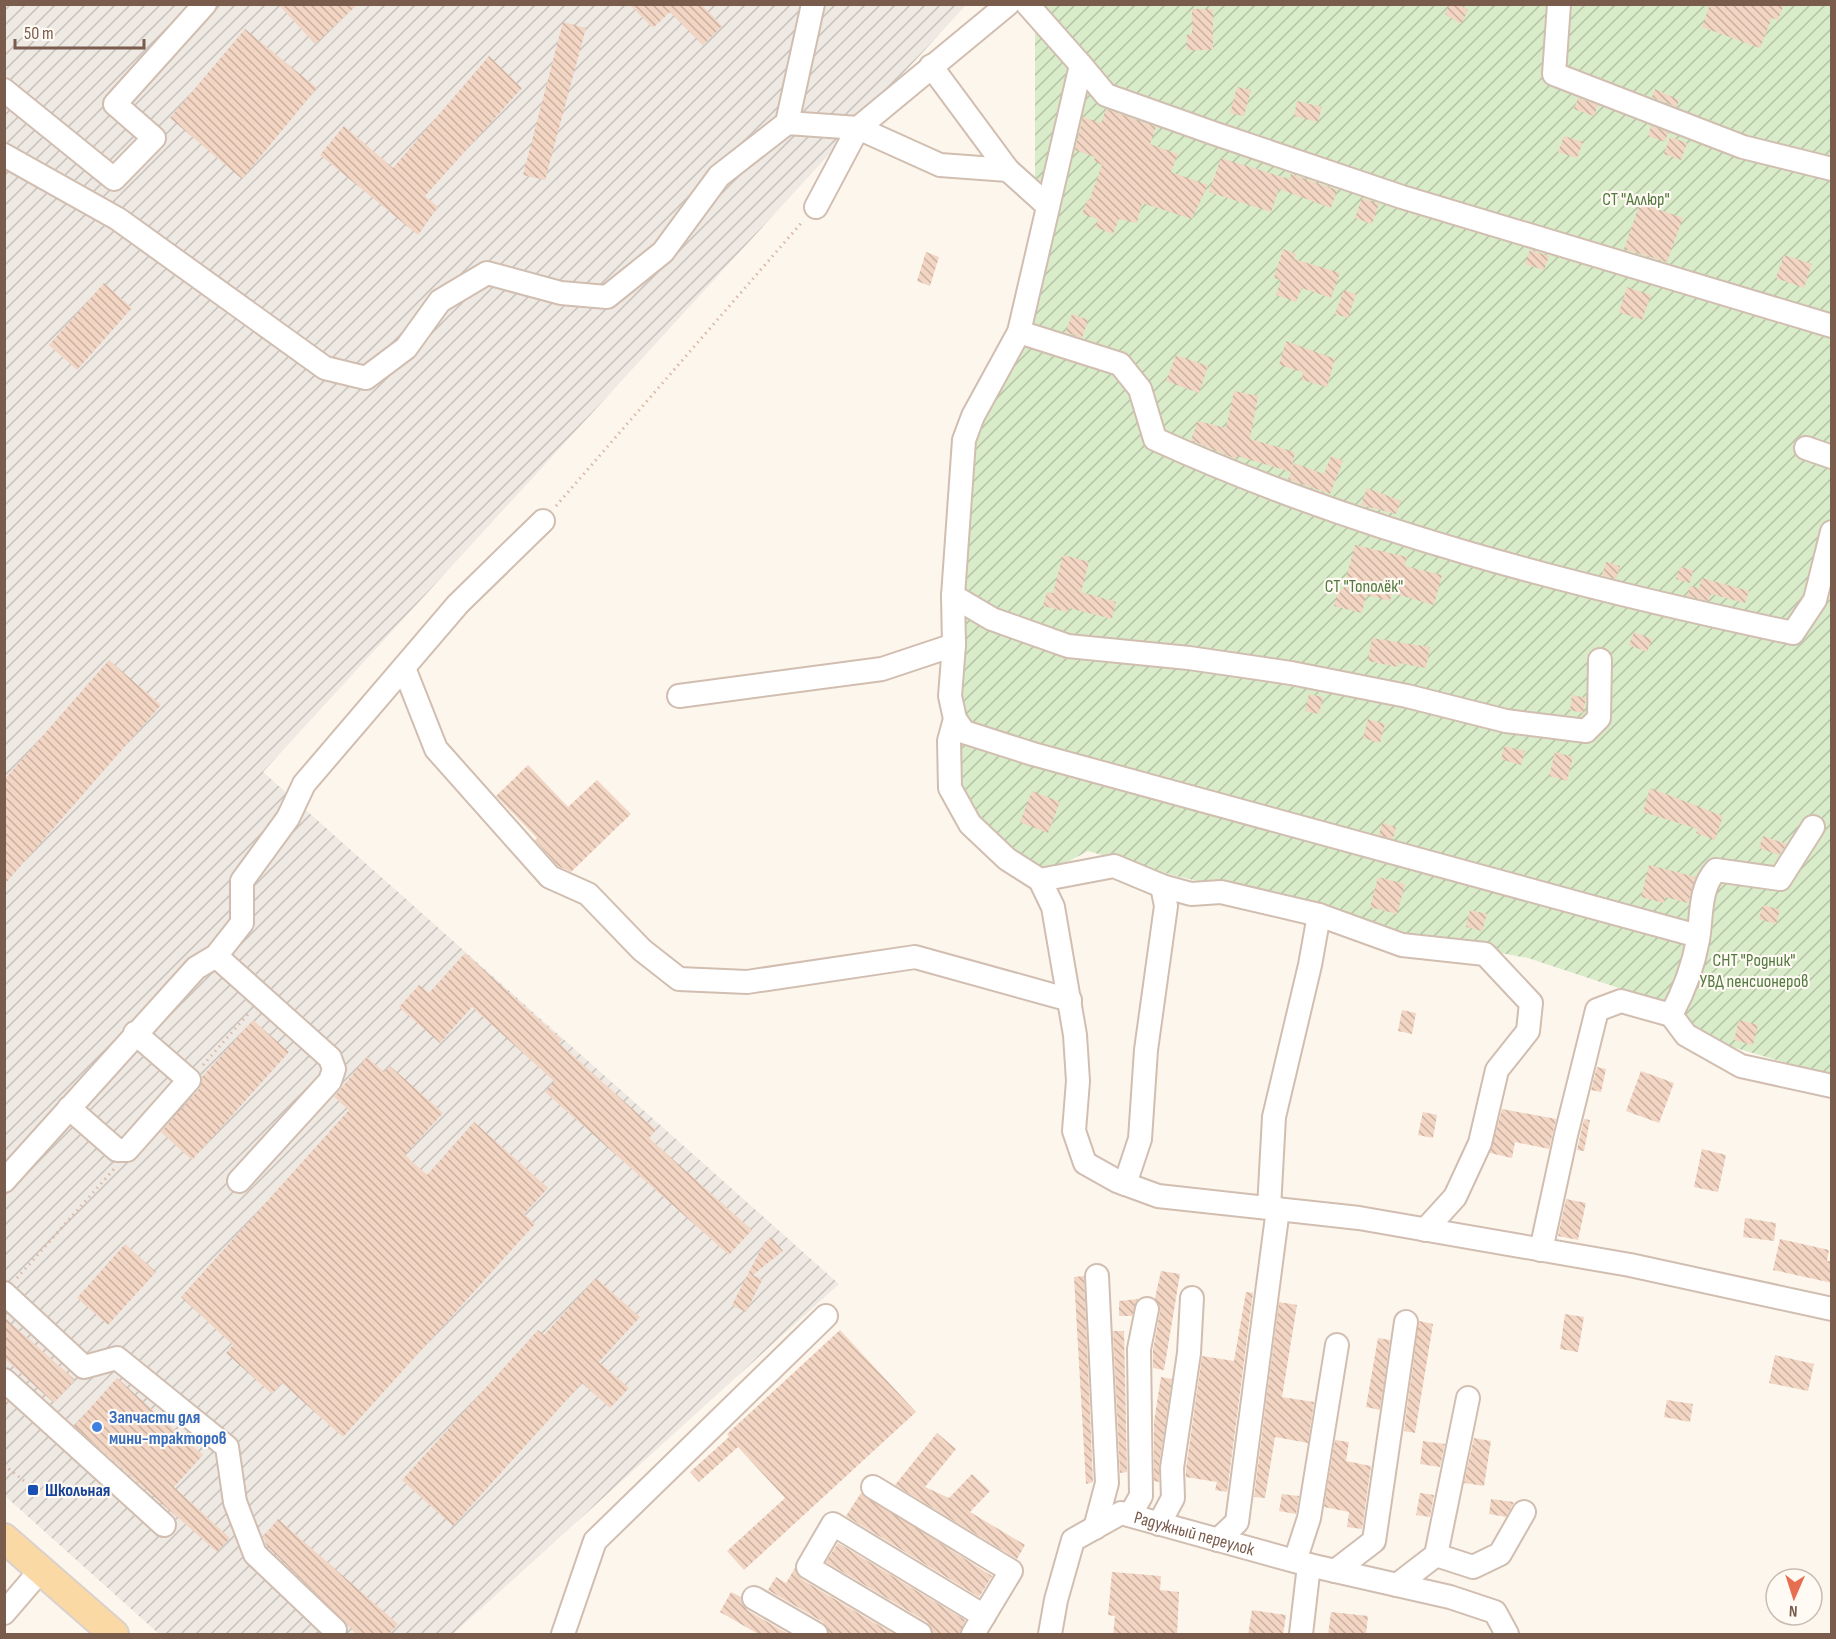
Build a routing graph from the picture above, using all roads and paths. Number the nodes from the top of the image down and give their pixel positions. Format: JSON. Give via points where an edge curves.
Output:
{"nodes":[{"id":1,"x":205,"y":4,"type":"edge"},
{"id":2,"x":813,"y":4,"type":"edge"},
{"id":3,"x":1008,"y":4,"type":"edge"},
{"id":4,"x":1027,"y":4,"type":"edge"},
{"id":5,"x":1559,"y":4,"type":"edge"},
{"id":6,"x":1081,"y":65,"type":"junction"},
{"id":7,"x":931,"y":66,"type":"junction"},
{"id":8,"x":4,"y":90,"type":"edge"},
{"id":9,"x":787,"y":123,"type":"junction"},
{"id":10,"x":858,"y":128,"type":"junction"},
{"id":11,"x":4,"y":155,"type":"edge"},
{"id":12,"x":1832,"y":169,"type":"edge"},
{"id":13,"x":1008,"y":170,"type":"junction"},
{"id":14,"x":816,"y":207,"type":"joint"},
{"id":15,"x":1048,"y":207,"type":"junction"},
{"id":16,"x":1832,"y":326,"type":"edge"},
{"id":17,"x":1019,"y":332,"type":"junction"},
{"id":18,"x":1806,"y":448,"type":"dead end"},
{"id":19,"x":1832,"y":457,"type":"edge"},
{"id":20,"x":543,"y":521,"type":"joint"},
{"id":21,"x":1832,"y":532,"type":"edge"},
{"id":22,"x":953,"y":596,"type":"junction"},
{"id":23,"x":954,"y":645,"type":"junction"},
{"id":24,"x":1600,"y":660,"type":"dead end"},
{"id":25,"x":404,"y":668,"type":"junction"},
{"id":26,"x":679,"y":696,"type":"dead end"},
{"id":27,"x":955,"y":719,"type":"junction"},
{"id":28,"x":1813,"y":827,"type":"dead end"},
{"id":29,"x":1040,"y":880,"type":"junction"},
{"id":30,"x":1162,"y":886,"type":"junction"},
{"id":31,"x":1319,"y":915,"type":"junction"},
{"id":32,"x":1698,"y":936,"type":"junction"},
{"id":33,"x":216,"y":956,"type":"junction"},
{"id":34,"x":264,"y":998,"type":"junction"},
{"id":35,"x":1070,"y":1000,"type":"junction"},
{"id":36,"x":1671,"y":1015,"type":"junction"},
{"id":37,"x":135,"y":1033,"type":"junction"},
{"id":38,"x":189,"y":1080,"type":"junction"},
{"id":39,"x":1832,"y":1086,"type":"edge"},
{"id":40,"x":69,"y":1108,"type":"junction"},
{"id":41,"x":127,"y":1150,"type":"junction"},
{"id":42,"x":240,"y":1181,"type":"dead end"},
{"id":43,"x":4,"y":1182,"type":"edge"},
{"id":44,"x":1125,"y":1184,"type":"junction"},
{"id":45,"x":1274,"y":1209,"type":"junction"},
{"id":46,"x":1425,"y":1230,"type":"junction"},
{"id":47,"x":1541,"y":1250,"type":"junction"},
{"id":48,"x":1096,"y":1276,"type":"dead end"},
{"id":49,"x":8,"y":1288,"type":"edge"},
{"id":50,"x":1192,"y":1298,"type":"dead end"},
{"id":51,"x":1832,"y":1309,"type":"edge"},
{"id":52,"x":1147,"y":1310,"type":"dead end"},
{"id":53,"x":826,"y":1316,"type":"dead end"},
{"id":54,"x":1406,"y":1322,"type":"dead end"},
{"id":55,"x":1337,"y":1345,"type":"dead end"},
{"id":56,"x":4,"y":1380,"type":"edge"},
{"id":57,"x":1468,"y":1398,"type":"dead end"},
{"id":58,"x":4,"y":1465,"type":"edge"},
{"id":59,"x":873,"y":1487,"type":"dead end"},
{"id":60,"x":39,"y":1493,"type":"dead end"},
{"id":61,"x":1524,"y":1512,"type":"dead end"},
{"id":62,"x":1130,"y":1515,"type":"junction"},
{"id":63,"x":164,"y":1524,"type":"dead end"},
{"id":64,"x":1159,"y":1524,"type":"junction"},
{"id":65,"x":1095,"y":1528,"type":"junction"},
{"id":66,"x":4,"y":1538,"type":"edge"},
{"id":67,"x":1218,"y":1540,"type":"junction"},
{"id":68,"x":1436,"y":1555,"type":"junction"},
{"id":69,"x":1302,"y":1563,"type":"junction"},
{"id":70,"x":40,"y":1571,"type":"junction"},
{"id":71,"x":1335,"y":1571,"type":"junction"},
{"id":72,"x":1396,"y":1585,"type":"junction"},
{"id":73,"x":754,"y":1598,"type":"dead end"},
{"id":74,"x":4,"y":1612,"type":"edge"},
{"id":75,"x":979,"y":1625,"type":"edge"},
{"id":76,"x":335,"y":1630,"type":"dead end"},
{"id":77,"x":114,"y":1635,"type":"edge"},
{"id":78,"x":563,"y":1635,"type":"edge"},
{"id":79,"x":816,"y":1635,"type":"edge"},
{"id":80,"x":920,"y":1635,"type":"edge"},
{"id":81,"x":1050,"y":1635,"type":"edge"},
{"id":82,"x":1301,"y":1635,"type":"edge"},
{"id":83,"x":1508,"y":1635,"type":"edge"}],
"edges":[{"from":1,"to":8,"type":"street","via":[[115,104],[154,138],[114,179]]},
{"from":2,"to":9,"type":"street"},
{"from":3,"to":7,"type":"street"},
{"from":4,"to":6,"type":"street"},
{"from":5,"to":12,"type":"street","via":[[1554,74],[1743,147]]},
{"from":6,"to":15,"type":"street"},
{"from":6,"to":16,"type":"street","via":[[1106,95],[1216,134],[1402,197]]},
{"from":7,"to":10,"type":"street"},
{"from":7,"to":13,"type":"street"},
{"from":9,"to":10,"type":"street"},
{"from":9,"to":11,"type":"street","via":[[719,176],[663,252],[607,297],[561,293],[487,273],[440,301],[406,348],[366,378],[325,368],[118,219]]},
{"from":10,"to":13,"type":"street","via":[[940,165]]},
{"from":10,"to":14,"type":"street"},
{"from":13,"to":15,"type":"street"},
{"from":14,"to":20,"type":"path"},
{"from":15,"to":17,"type":"street"},
{"from":17,"to":21,"type":"street","via":[[1120,364],[1140,389],[1155,439],[1230,473],[1360,519],[1648,602],[1793,633],[1815,600]]},
{"from":17,"to":22,"type":"street","via":[[964,440]]},
{"from":18,"to":19,"type":"street"},
{"from":20,"to":25,"type":"street","via":[[458,604]]},
{"from":22,"to":23,"type":"street"},
{"from":22,"to":24,"type":"street","via":[[992,619],[1068,646],[1291,673],[1506,721],[1586,731],[1599,718]]},
{"from":23,"to":26,"type":"street","via":[[882,669]]},
{"from":23,"to":27,"type":"street","via":[[950,696]]},
{"from":25,"to":33,"type":"street","via":[[304,784],[288,818],[242,881],[242,922]]},
{"from":25,"to":35,"type":"street","via":[[436,749],[550,877],[588,894],[642,950],[679,979],[747,982],[915,957]]},
{"from":27,"to":29,"type":"street","via":[[949,741],[950,788],[970,824],[1007,859]]},
{"from":27,"to":32,"type":"street","via":[[964,732],[1033,754]]},
{"from":28,"to":32,"type":"street","via":[[1780,879],[1716,870],[1706,881]]},
{"from":29,"to":30,"type":"street","via":[[1114,866]]},
{"from":29,"to":35,"type":"street","via":[[1053,907]]},
{"from":30,"to":31,"type":"street","via":[[1191,894],[1221,892]]},
{"from":30,"to":44,"type":"street","via":[[1166,906],[1146,1050],[1140,1139]]},
{"from":31,"to":45,"type":"street","via":[[1274,1117]]},
{"from":31,"to":46,"type":"street","via":[[1402,945],[1485,954],[1531,1003],[1528,1031],[1497,1070],[1480,1143],[1455,1197]]},
{"from":32,"to":36,"type":"street","via":[[1685,988]]},
{"from":33,"to":34,"type":"street"},
{"from":33,"to":37,"type":"street","via":[[196,968]]},
{"from":34,"to":38,"type":"path"},
{"from":34,"to":42,"type":"street","via":[[330,1058],[334,1070],[330,1081]]},
{"from":35,"to":44,"type":"street","via":[[1078,1081],[1074,1131],[1085,1163]]},
{"from":36,"to":39,"type":"street","via":[[1686,1035],[1741,1066]]},
{"from":36,"to":47,"type":"street","via":[[1621,1001],[1597,1010]]},
{"from":37,"to":38,"type":"street"},
{"from":37,"to":40,"type":"street"},
{"from":38,"to":41,"type":"street"},
{"from":40,"to":41,"type":"street","via":[[117,1150]]},
{"from":40,"to":43,"type":"street"},
{"from":41,"to":49,"type":"path"},
{"from":44,"to":45,"type":"street","via":[[1158,1196]]},
{"from":45,"to":46,"type":"street"},
{"from":45,"to":67,"type":"street","via":[[1237,1522]]},
{"from":46,"to":47,"type":"street"},
{"from":47,"to":51,"type":"street"},
{"from":48,"to":65,"type":"street","via":[[1107,1483]]},
{"from":49,"to":76,"type":"street","via":[[84,1367],[117,1358],[227,1447],[235,1503],[255,1554]]},
{"from":50,"to":64,"type":"street","via":[[1189,1353],[1172,1467],[1173,1498]]},
{"from":52,"to":62,"type":"street","via":[[1139,1349],[1141,1496]]},
{"from":53,"to":78,"type":"street","via":[[595,1540]]},
{"from":54,"to":71,"type":"street","via":[[1374,1541]]},
{"from":55,"to":69,"type":"street"},
{"from":56,"to":63,"type":"street"},
{"from":57,"to":68,"type":"street"},
{"from":58,"to":60,"type":"path"},
{"from":59,"to":75,"type":"street","via":[[1011,1571]]},
{"from":61,"to":68,"type":"street","via":[[1500,1554],[1473,1567]]},
{"from":62,"to":64,"type":"street","name":"Радужный переулок"},
{"from":62,"to":65,"type":"street","name":"Радужный переулок","via":[[1121,1513]]},
{"from":64,"to":67,"type":"street","name":"Радужный переулок"},
{"from":65,"to":81,"type":"street","name":"Радужный переулок","via":[[1073,1540]]},
{"from":66,"to":70,"type":"main road"},
{"from":67,"to":69,"type":"street","name":"Радужный переулок"},
{"from":68,"to":72,"type":"street"},
{"from":69,"to":71,"type":"street","name":"Радужный переулок"},
{"from":69,"to":82,"type":"street"},
{"from":70,"to":74,"type":"street"},
{"from":70,"to":77,"type":"main road"},
{"from":71,"to":72,"type":"street","name":"Радужный переулок"},
{"from":72,"to":83,"type":"street","name":"Радужный переулок","via":[[1496,1612]]},
{"from":73,"to":79,"type":"street"},
{"from":75,"to":80,"type":"street","via":[[832,1524],[808,1567]]}]}
